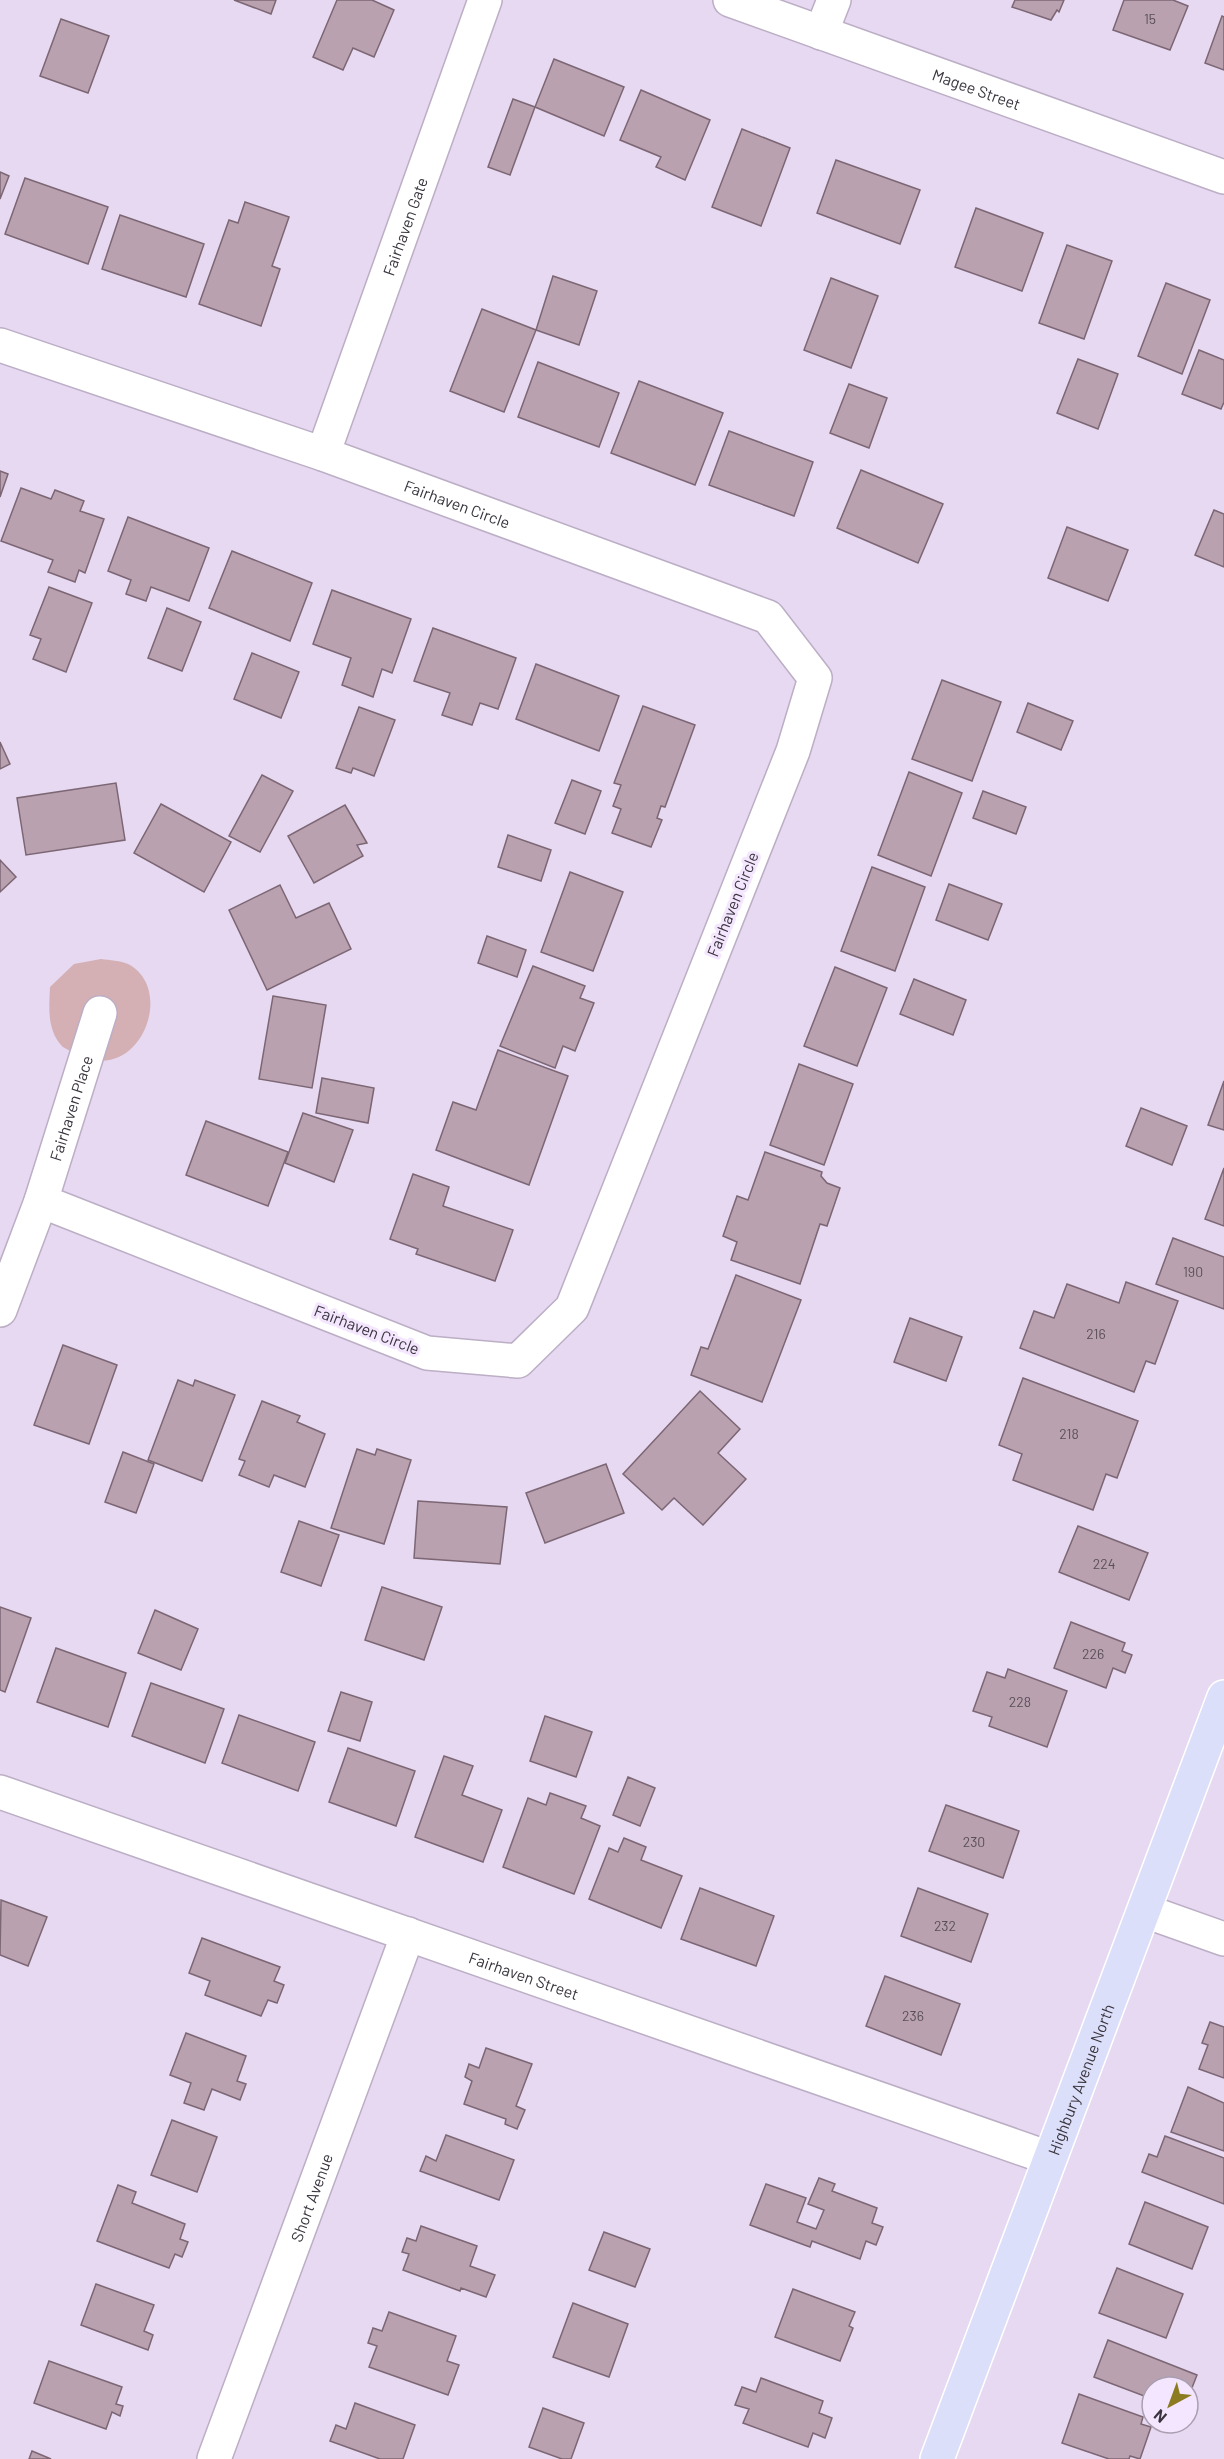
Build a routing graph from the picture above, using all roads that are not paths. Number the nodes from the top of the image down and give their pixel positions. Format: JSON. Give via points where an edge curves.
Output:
{"nodes":[{"id":1,"x":485,"y":0,"type":"edge"},
{"id":2,"x":730,"y":0,"type":"edge"},
{"id":3,"x":834,"y":0,"type":"edge"},
{"id":4,"x":821,"y":33,"type":"junction"},
{"id":5,"x":1224,"y":177,"type":"edge"},
{"id":6,"x":0,"y":345,"type":"edge"},
{"id":7,"x":323,"y":454,"type":"junction"},
{"id":8,"x":100,"y":1013,"type":"dead end"},
{"id":9,"x":41,"y":1201,"type":"junction"},
{"id":10,"x":0,"y":1310,"type":"edge"},
{"id":11,"x":1224,"y":1697,"type":"edge"},
{"id":12,"x":0,"y":1792,"type":"edge"},
{"id":13,"x":1145,"y":1911,"type":"junction"},
{"id":14,"x":408,"y":1934,"type":"junction"},
{"id":15,"x":1224,"y":1939,"type":"edge"},
{"id":16,"x":1049,"y":2158,"type":"junction"},
{"id":17,"x":214,"y":2459,"type":"edge"},
{"id":18,"x":937,"y":2459,"type":"edge"}],
"edges":[{"from":1,"to":7,"type":"street","name":"Fairhaven Gate"},
{"from":2,"to":4,"type":"street","name":"Magee Street"},
{"from":3,"to":4,"type":"street"},
{"from":4,"to":5,"type":"street","name":"Magee Street"},
{"from":6,"to":7,"type":"street","name":"Fairhaven Circle"},
{"from":7,"to":9,"type":"street","name":"Fairhaven Circle","via":[[768,617],[815,678],[793,751],[572,1308],[518,1361],[427,1353]]},
{"from":8,"to":9,"type":"street","name":"Fairhaven Place"},
{"from":9,"to":10,"type":"street"},
{"from":11,"to":13,"type":"main road","name":"Highbury Avenue North"},
{"from":12,"to":14,"type":"street","name":"Fairhaven Street"},
{"from":13,"to":15,"type":"street"},
{"from":13,"to":16,"type":"main road","name":"Highbury Avenue North"},
{"from":14,"to":16,"type":"street","name":"Fairhaven Street"},
{"from":14,"to":17,"type":"street","name":"Short Avenue"},
{"from":16,"to":18,"type":"main road","name":"Highbury Avenue North"}]}
